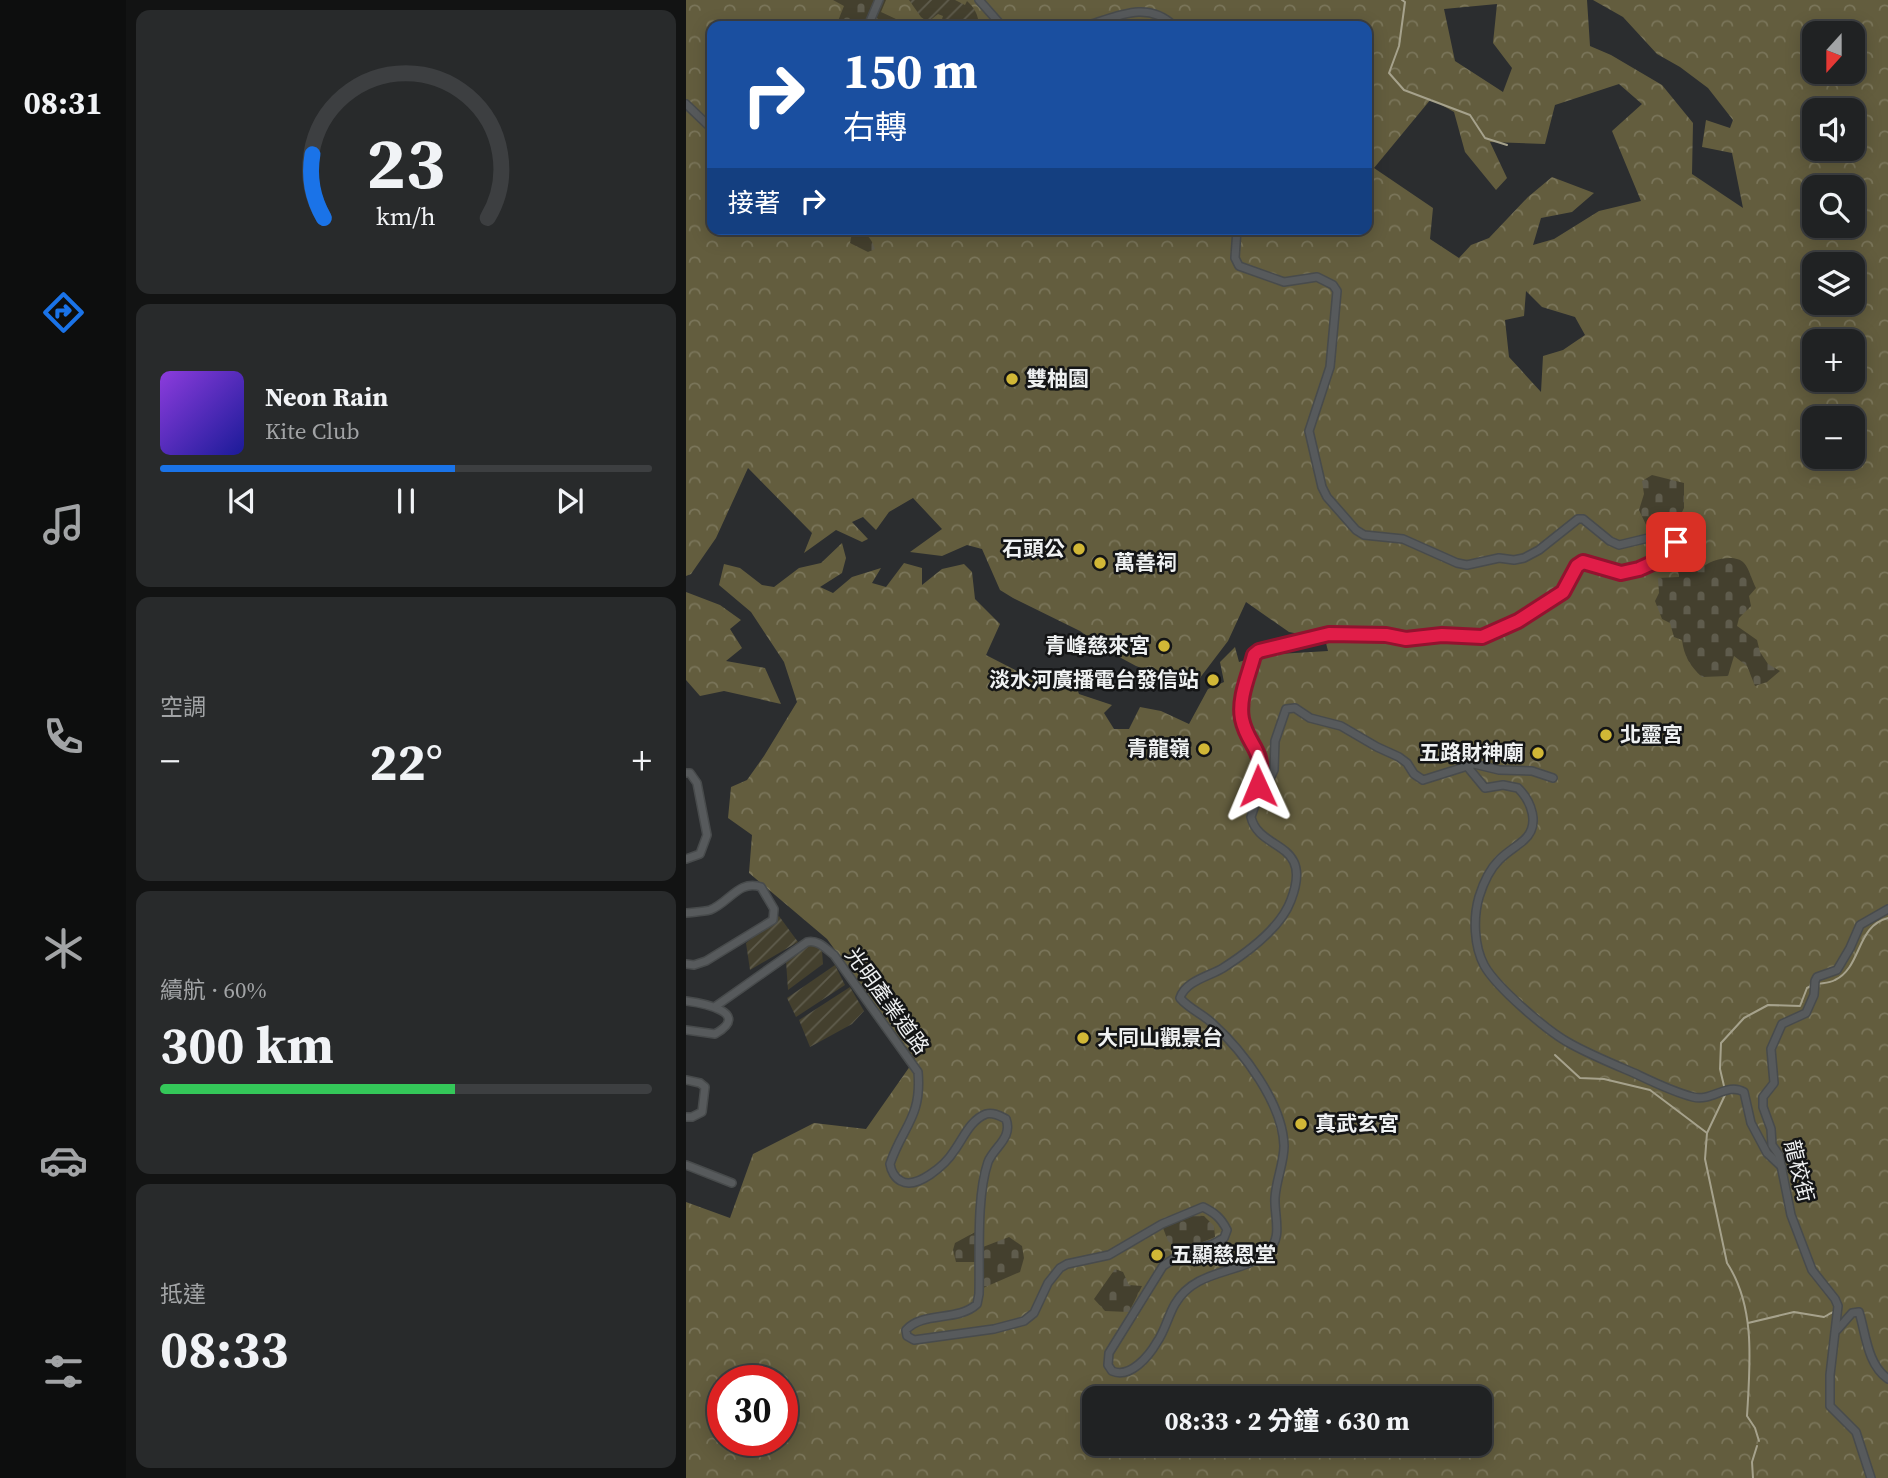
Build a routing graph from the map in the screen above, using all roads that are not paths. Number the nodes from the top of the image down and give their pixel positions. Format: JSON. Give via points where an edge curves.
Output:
{"nodes":[{"id":1,"x":879,"y":0,"type":"edge"},
{"id":2,"x":979,"y":0,"type":"edge"},
{"id":3,"x":870,"y":21,"type":"edge"},
{"id":4,"x":998,"y":21,"type":"edge"},
{"id":5,"x":1100,"y":21,"type":"edge"},
{"id":6,"x":1168,"y":21,"type":"edge"},
{"id":7,"x":686,"y":104,"type":"edge"},
{"id":8,"x":707,"y":124,"type":"edge"},
{"id":9,"x":1237,"y":235,"type":"edge"},
{"id":10,"x":1466,"y":765,"type":"junction"},
{"id":11,"x":686,"y":773,"type":"edge"},
{"id":12,"x":1553,"y":778,"type":"dead end"},
{"id":13,"x":1255,"y":805,"type":"junction"},
{"id":14,"x":686,"y":859,"type":"edge"},
{"id":15,"x":1888,"y":909,"type":"edge"},
{"id":16,"x":686,"y":914,"type":"edge"},
{"id":17,"x":686,"y":964,"type":"edge"},
{"id":18,"x":686,"y":1000,"type":"edge"},
{"id":19,"x":716,"y":1006,"type":"junction"},
{"id":20,"x":686,"y":1030,"type":"edge"},
{"id":21,"x":686,"y":1080,"type":"edge"},
{"id":22,"x":686,"y":1117,"type":"edge"},
{"id":23,"x":686,"y":1165,"type":"edge"},
{"id":24,"x":1782,"y":1167,"type":"junction"},
{"id":25,"x":732,"y":1183,"type":"dead end"},
{"id":26,"x":1836,"y":1331,"type":"junction"},
{"id":27,"x":1888,"y":1379,"type":"edge"},
{"id":28,"x":1871,"y":1478,"type":"edge"}],
"edges":[{"from":1,"to":3,"type":"street"},
{"from":2,"to":4,"type":"street"},
{"from":5,"to":6,"type":"street","via":[[1147,9]]},
{"from":7,"to":8,"type":"street"},
{"from":9,"to":13,"type":"street","via":[[1238,266],[1284,282],[1317,277],[1337,291],[1330,367],[1309,431],[1322,487],[1356,530],[1403,539],[1467,565],[1524,558],[1578,519],[1619,545],[1669,533],[1676,542],[1670,555],[1632,572],[1612,572],[1583,562],[1563,592],[1482,637],[1329,634],[1259,651],[1254,655],[1241,706],[1242,721],[1261,761]]},
{"from":10,"to":12,"type":"street","via":[[1532,771]]},
{"from":10,"to":13,"type":"street","via":[[1419,779],[1399,757],[1341,726],[1290,707],[1275,741],[1269,782]]},
{"from":10,"to":24,"type":"street","via":[[1485,788],[1518,788],[1531,805],[1533,818],[1527,838],[1493,868],[1478,902],[1476,939],[1485,968],[1569,1043],[1700,1098],[1738,1088],[1767,1153]]},
{"from":11,"to":14,"type":"street","via":[[697,783],[707,835],[700,854]]},
{"from":13,"to":19,"type":"street","name":"光明產業道路","via":[[1251,817],[1255,827],[1292,857],[1296,867],[1291,901],[1268,932],[1222,969],[1184,989],[1180,998],[1214,1025],[1262,1081],[1284,1145],[1275,1199],[1277,1235],[1267,1253],[1218,1272],[1185,1292],[1157,1343],[1126,1373],[1112,1371],[1109,1353],[1163,1266],[1224,1238],[1223,1220],[1203,1207],[1162,1224],[1109,1255],[1067,1264],[1054,1273],[1034,1313],[1024,1321],[914,1340],[906,1330],[914,1322],[962,1312],[977,1304],[981,1200],[988,1162],[1007,1135],[1006,1119],[984,1115],[953,1153],[921,1181],[908,1184],[898,1179],[890,1164],[917,1108],[918,1072],[834,955],[818,943],[807,942]]},
{"from":15,"to":24,"type":"street","name":"龍校街","via":[[1860,926],[1837,970],[1817,977],[1806,1013],[1782,1024],[1775,1040],[1770,1058],[1774,1083],[1763,1097],[1763,1107]]},
{"from":16,"to":17,"type":"street","via":[[711,909],[752,884],[761,887],[774,909],[773,920],[706,961]]},
{"from":18,"to":19,"type":"street"},
{"from":19,"to":20,"type":"street","via":[[727,1017],[719,1032]]},
{"from":21,"to":22,"type":"street","via":[[705,1087],[702,1112]]},
{"from":23,"to":25,"type":"street"},
{"from":24,"to":26,"type":"street","name":"龍校街","via":[[1799,1241],[1812,1270],[1838,1306]]},
{"from":26,"to":27,"type":"street","via":[[1852,1313],[1859,1312],[1868,1348]]},
{"from":26,"to":28,"type":"street","name":"龍校街","via":[[1830,1406],[1856,1432]]}]}
